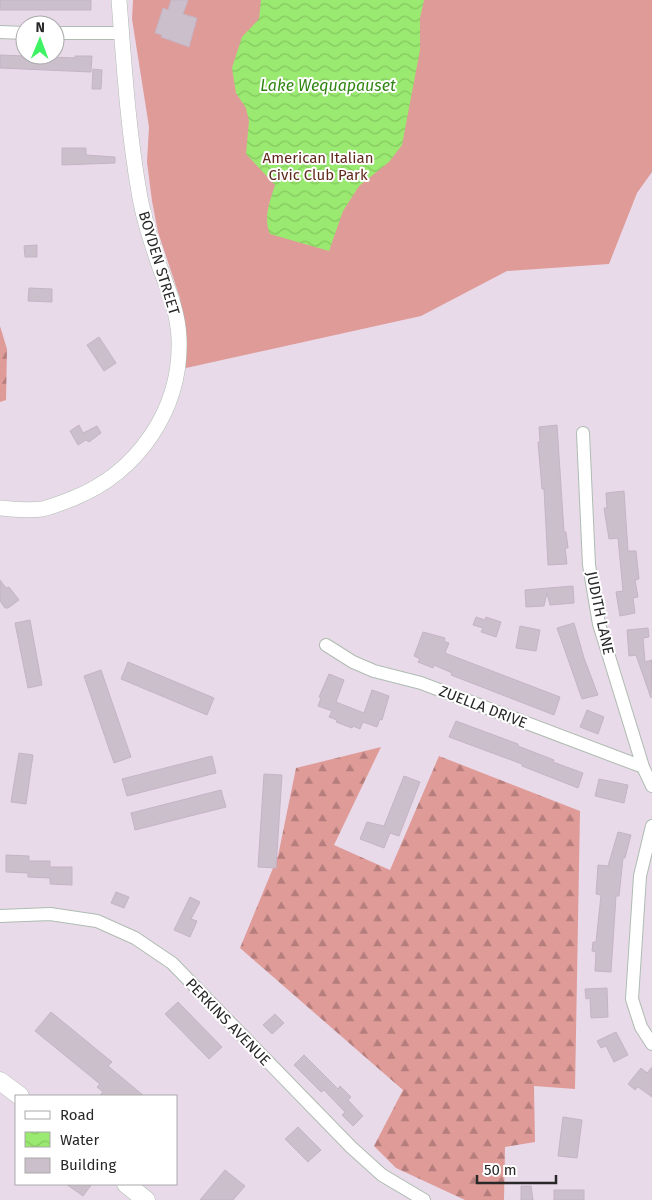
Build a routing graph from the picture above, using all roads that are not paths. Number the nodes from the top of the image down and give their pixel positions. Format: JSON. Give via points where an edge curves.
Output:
{"nodes":[{"id":1,"x":119,"y":0,"type":"edge"},
{"id":2,"x":0,"y":32,"type":"edge"},
{"id":3,"x":15,"y":33,"type":"edge"},
{"id":4,"x":65,"y":33,"type":"edge"},
{"id":5,"x":122,"y":33,"type":"junction"},
{"id":6,"x":583,"y":433,"type":"dead end"},
{"id":7,"x":0,"y":508,"type":"edge"},
{"id":8,"x":326,"y":645,"type":"dead end"},
{"id":9,"x":643,"y":766,"type":"junction"},
{"id":10,"x":652,"y":786,"type":"edge"},
{"id":11,"x":652,"y":826,"type":"edge"},
{"id":12,"x":0,"y":916,"type":"edge"},
{"id":13,"x":652,"y":1044,"type":"edge"},
{"id":14,"x":0,"y":1081,"type":"edge"},
{"id":15,"x":19,"y":1095,"type":"edge"},
{"id":16,"x":127,"y":1185,"type":"edge"},
{"id":17,"x":146,"y":1200,"type":"edge"},
{"id":18,"x":424,"y":1200,"type":"edge"}],
"edges":[{"from":1,"to":5,"type":"street","name":"BOYDEN STREET"},
{"from":2,"to":3,"type":"street"},
{"from":4,"to":5,"type":"street"},
{"from":5,"to":7,"type":"street","name":"BOYDEN STREET","via":[[142,209],[173,302],[179,338],[170,397],[159,425],[144,448],[119,472],[91,491],[43,508]]},
{"from":6,"to":9,"type":"street","name":"JUDITH LANE","via":[[589,565],[599,624]]},
{"from":8,"to":9,"type":"street","name":"ZUELLA DRIVE","via":[[374,671],[421,683]]},
{"from":9,"to":10,"type":"street","name":"JUDITH LANE"},
{"from":11,"to":13,"type":"street","via":[[640,876],[632,999],[641,1027]]},
{"from":12,"to":18,"type":"street","name":"PERKINS AVENUE","via":[[50,914],[97,922],[136,938],[172,963],[382,1175]]},
{"from":14,"to":15,"type":"main road"},
{"from":16,"to":17,"type":"main road"}]}
